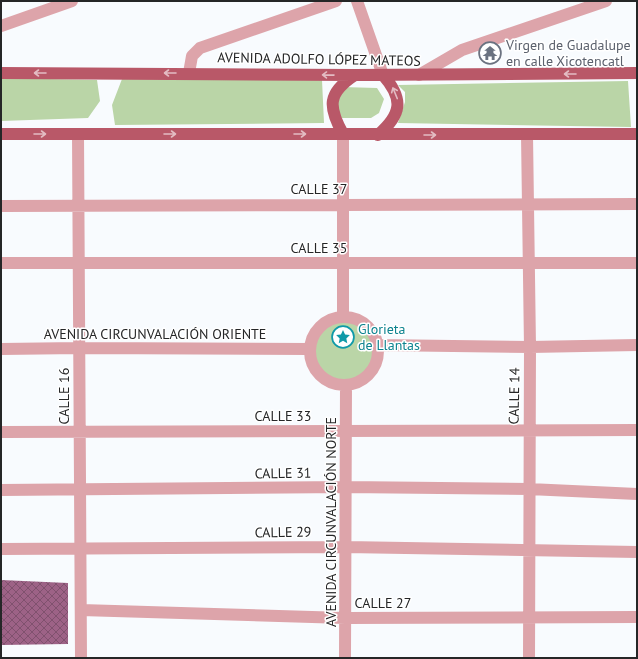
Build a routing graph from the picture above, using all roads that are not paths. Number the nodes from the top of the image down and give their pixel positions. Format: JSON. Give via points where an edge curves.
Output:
{"nodes":[{"id":1,"x":72,"y":1,"type":"edge"},
{"id":2,"x":336,"y":1,"type":"edge"},
{"id":3,"x":357,"y":1,"type":"edge"},
{"id":4,"x":606,"y":1,"type":"edge"},
{"id":5,"x":1,"y":26,"type":"edge"},
{"id":6,"x":1,"y":73,"type":"edge"},
{"id":7,"x":189,"y":73,"type":"junction"},
{"id":8,"x":637,"y":73,"type":"edge"},
{"id":9,"x":355,"y":75,"type":"junction"},
{"id":10,"x":383,"y":75,"type":"junction"},
{"id":11,"x":420,"y":75,"type":"junction"},
{"id":12,"x":1,"y":134,"type":"edge"},
{"id":13,"x":78,"y":134,"type":"junction"},
{"id":14,"x":343,"y":134,"type":"junction"},
{"id":15,"x":637,"y":134,"type":"edge"},
{"id":16,"x":378,"y":135,"type":"junction"},
{"id":17,"x":527,"y":135,"type":"junction"},
{"id":18,"x":344,"y":204,"type":"junction"},
{"id":19,"x":637,"y":204,"type":"edge"},
{"id":20,"x":527,"y":205,"type":"junction"},
{"id":21,"x":1,"y":206,"type":"edge"},
{"id":22,"x":80,"y":206,"type":"junction"},
{"id":23,"x":1,"y":263,"type":"edge"},
{"id":24,"x":344,"y":263,"type":"junction"},
{"id":25,"x":637,"y":263,"type":"edge"},
{"id":26,"x":80,"y":264,"type":"junction"},
{"id":27,"x":528,"y":264,"type":"junction"},
{"id":28,"x":343,"y":317,"type":"junction"},
{"id":29,"x":377,"y":345,"type":"junction"},
{"id":30,"x":637,"y":345,"type":"edge"},
{"id":31,"x":530,"y":347,"type":"junction"},
{"id":32,"x":79,"y":348,"type":"junction"},
{"id":33,"x":1,"y":349,"type":"edge"},
{"id":34,"x":310,"y":349,"type":"junction"},
{"id":35,"x":346,"y":385,"type":"junction"},
{"id":36,"x":528,"y":430,"type":"junction"},
{"id":37,"x":637,"y":430,"type":"edge"},
{"id":38,"x":346,"y":431,"type":"junction"},
{"id":39,"x":1,"y":432,"type":"edge"},
{"id":40,"x":80,"y":433,"type":"junction"},
{"id":41,"x":346,"y":487,"type":"junction"},
{"id":42,"x":529,"y":489,"type":"junction"},
{"id":43,"x":1,"y":490,"type":"edge"},
{"id":44,"x":80,"y":490,"type":"junction"},
{"id":45,"x":637,"y":494,"type":"edge"},
{"id":46,"x":346,"y":547,"type":"junction"},
{"id":47,"x":1,"y":549,"type":"edge"},
{"id":48,"x":530,"y":549,"type":"junction"},
{"id":49,"x":80,"y":550,"type":"junction"},
{"id":50,"x":637,"y":552,"type":"edge"},
{"id":51,"x":81,"y":610,"type":"junction"},
{"id":52,"x":637,"y":617,"type":"edge"},
{"id":53,"x":345,"y":618,"type":"junction"},
{"id":54,"x":530,"y":618,"type":"junction"},
{"id":55,"x":81,"y":658,"type":"edge"},
{"id":56,"x":345,"y":658,"type":"edge"},
{"id":57,"x":529,"y":658,"type":"edge"}],
"edges":[{"from":1,"to":5,"type":"street"},
{"from":2,"to":7,"type":"street","via":[[200,48],[192,56]]},
{"from":3,"to":10,"type":"street"},
{"from":4,"to":11,"type":"street","via":[[462,50]]},
{"from":7,"to":6,"type":"main road","name":"AVENIDA ADOLFO LÓPEZ MATEOS","one_way":true},
{"from":9,"to":7,"type":"main road","name":"AVENIDA ADOLFO LÓPEZ MATEOS","one_way":true},
{"from":8,"to":11,"type":"main road","name":"AVENIDA ADOLFO LÓPEZ MATEOS","one_way":true},
{"from":9,"to":10,"type":"main road","name":"AVENIDA ADOLFO LÓPEZ MATEOS"},
{"from":9,"to":14,"type":"main road","via":[[342,83],[331,103],[332,113]]},
{"from":10,"to":11,"type":"main road","name":"AVENIDA ADOLFO LÓPEZ MATEOS"},
{"from":16,"to":10,"type":"main road","one_way":true,"via":[[397,113],[398,102],[395,91]]},
{"from":12,"to":13,"type":"main road","one_way":true},
{"from":13,"to":14,"type":"main road","one_way":true},
{"from":13,"to":22,"type":"street","name":"CALLE 16"},
{"from":14,"to":16,"type":"main road"},
{"from":14,"to":18,"type":"street"},
{"from":15,"to":17,"type":"main road"},
{"from":16,"to":17,"type":"main road","one_way":true},
{"from":17,"to":20,"type":"street","name":"CALLE 14"},
{"from":18,"to":20,"type":"street","name":"CALLE 37"},
{"from":18,"to":22,"type":"street","name":"CALLE 37"},
{"from":18,"to":24,"type":"street"},
{"from":19,"to":20,"type":"street","name":"CALLE 37"},
{"from":20,"to":27,"type":"street","name":"CALLE 14"},
{"from":21,"to":22,"type":"street","name":"CALLE 37"},
{"from":22,"to":26,"type":"street","name":"CALLE 16"},
{"from":23,"to":26,"type":"street","name":"CALLE 35"},
{"from":24,"to":26,"type":"street","name":"CALLE 35"},
{"from":24,"to":27,"type":"street","name":"CALLE 35"},
{"from":24,"to":28,"type":"street"},
{"from":25,"to":27,"type":"street","name":"CALLE 35"},
{"from":26,"to":32,"type":"street","name":"CALLE 16"},
{"from":27,"to":31,"type":"street","name":"CALLE 14"},
{"from":28,"to":29,"type":"street","via":[[361,322],[372,332]]},
{"from":28,"to":34,"type":"street","via":[[324,323],[312,339]]},
{"from":29,"to":31,"type":"street"},
{"from":29,"to":35,"type":"street","via":[[374,367],[357,383]]},
{"from":30,"to":31,"type":"street"},
{"from":31,"to":36,"type":"street","name":"CALLE 14"},
{"from":32,"to":33,"type":"street","name":"AVENIDA CIRCUNVALACIÓN ORIENTE"},
{"from":32,"to":34,"type":"street","name":"AVENIDA CIRCUNVALACIÓN ORIENTE"},
{"from":32,"to":40,"type":"street","name":"CALLE 16"},
{"from":34,"to":35,"type":"street","via":[[312,363],[320,375],[336,384]]},
{"from":35,"to":38,"type":"street","name":"AVENIDA CIRCUNVALACIÓN NORTE"},
{"from":36,"to":37,"type":"street","name":"CALLE 33"},
{"from":36,"to":38,"type":"street","name":"CALLE 33"},
{"from":36,"to":42,"type":"street","name":"CALLE 14"},
{"from":38,"to":40,"type":"street","name":"CALLE 33"},
{"from":38,"to":41,"type":"street","name":"AVENIDA CIRCUNVALACIÓN NORTE"},
{"from":39,"to":40,"type":"street","name":"CALLE 33"},
{"from":40,"to":44,"type":"street","name":"CALLE 16"},
{"from":41,"to":42,"type":"street","name":"CALLE 31"},
{"from":41,"to":44,"type":"street","name":"CALLE 31"},
{"from":41,"to":46,"type":"street","name":"AVENIDA CIRCUNVALACIÓN NORTE"},
{"from":42,"to":45,"type":"street","name":"CALLE 31"},
{"from":42,"to":48,"type":"street","name":"CALLE 14"},
{"from":43,"to":44,"type":"street","name":"CALLE 31"},
{"from":44,"to":49,"type":"street","name":"CALLE 16"},
{"from":46,"to":48,"type":"street","name":"CALLE 29"},
{"from":46,"to":49,"type":"street","name":"CALLE 29"},
{"from":46,"to":53,"type":"street","name":"AVENIDA CIRCUNVALACIÓN NORTE"},
{"from":47,"to":49,"type":"street","name":"CALLE 29"},
{"from":48,"to":50,"type":"street","name":"CALLE 29"},
{"from":48,"to":54,"type":"street","name":"CALLE 14"},
{"from":49,"to":51,"type":"street","name":"CALLE 16"},
{"from":51,"to":53,"type":"street","name":"CALLE 27"},
{"from":51,"to":55,"type":"street","name":"CALLE 16"},
{"from":52,"to":54,"type":"street","name":"CALLE 27"},
{"from":53,"to":54,"type":"street","name":"CALLE 27"},
{"from":53,"to":56,"type":"street","name":"AVENIDA CIRCUNVALACIÓN NORTE"},
{"from":54,"to":57,"type":"street","name":"CALLE 14"}]}
